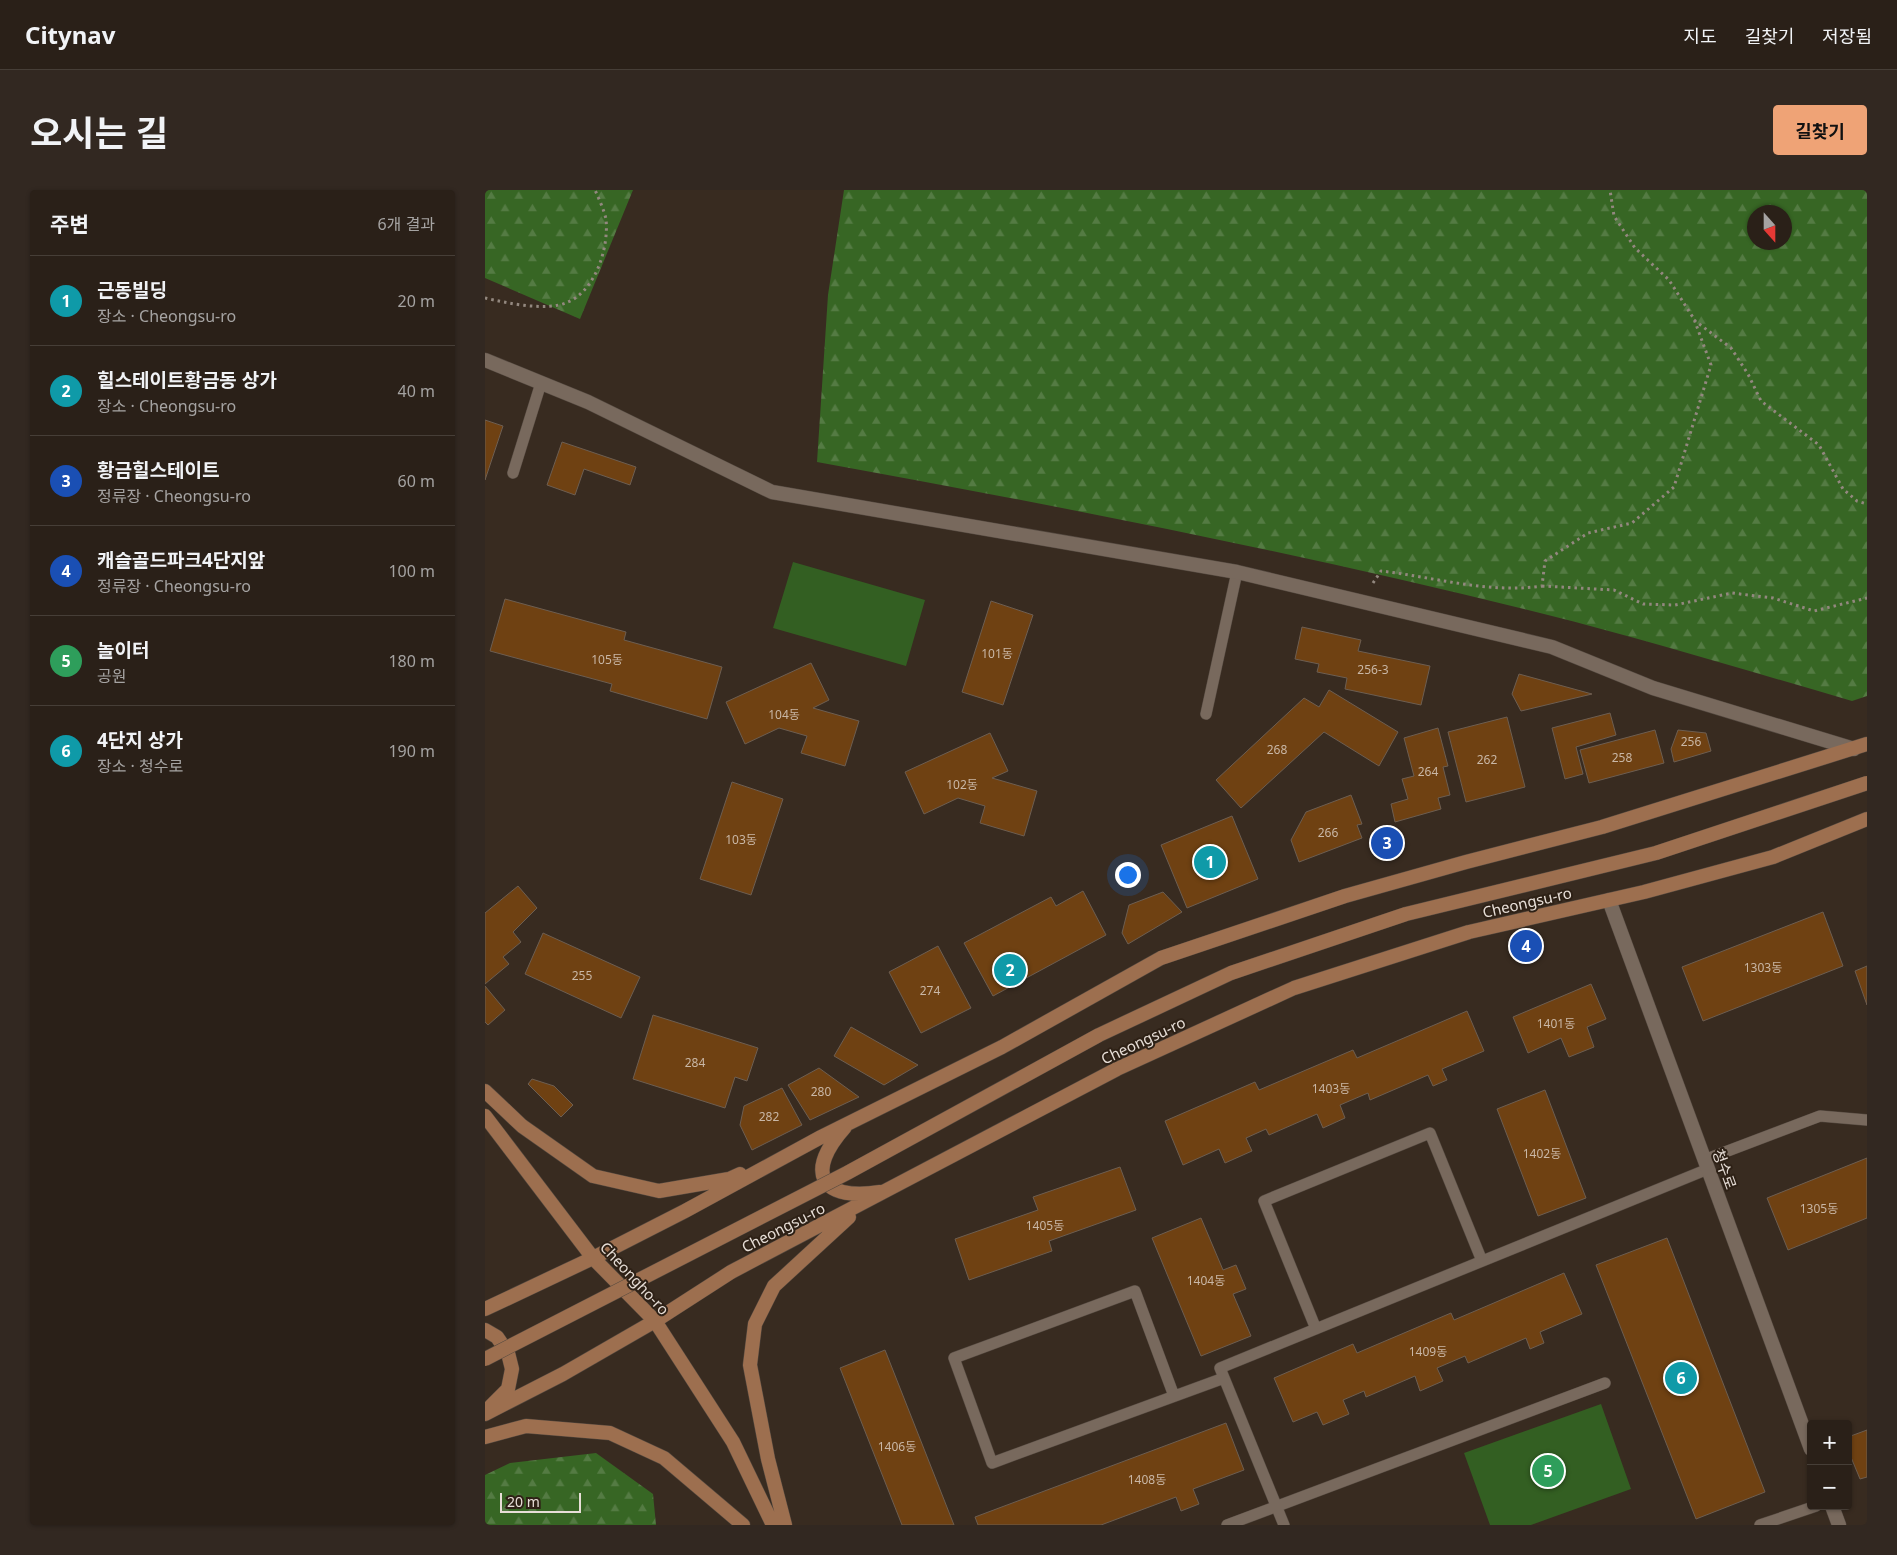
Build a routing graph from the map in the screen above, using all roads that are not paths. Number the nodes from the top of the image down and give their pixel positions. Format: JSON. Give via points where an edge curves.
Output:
{"nodes":[{"id":1,"x":485,"y":360,"type":"edge"},
{"id":2,"x":541,"y":383,"type":"junction"},
{"id":3,"x":513,"y":473,"type":"dead end"},
{"id":4,"x":1237,"y":572,"type":"junction"},
{"id":5,"x":1206,"y":714,"type":"dead end"},
{"id":6,"x":1861,"y":746,"type":"edge"},
{"id":7,"x":1867,"y":783,"type":"edge"},
{"id":8,"x":1867,"y":819,"type":"edge"},
{"id":9,"x":1609,"y":900,"type":"junction"},
{"id":10,"x":485,"y":1091,"type":"edge"},
{"id":11,"x":485,"y":1116,"type":"edge"},
{"id":12,"x":1867,"y":1120,"type":"edge"},
{"id":13,"x":847,"y":1125,"type":"junction"},
{"id":14,"x":821,"y":1137,"type":"junction"},
{"id":15,"x":1706,"y":1165,"type":"junction"},
{"id":16,"x":889,"y":1190,"type":"junction"},
{"id":17,"x":865,"y":1203,"type":"junction"},
{"id":18,"x":593,"y":1258,"type":"junction"},
{"id":19,"x":1482,"y":1261,"type":"junction"},
{"id":20,"x":485,"y":1309,"type":"edge"},
{"id":21,"x":655,"y":1321,"type":"junction"},
{"id":22,"x":1316,"y":1329,"type":"junction"},
{"id":23,"x":485,"y":1330,"type":"edge"},
{"id":24,"x":485,"y":1359,"type":"edge"},
{"id":25,"x":1224,"y":1378,"type":"junction"},
{"id":26,"x":1605,"y":1383,"type":"dead end"},
{"id":27,"x":1174,"y":1396,"type":"junction"},
{"id":28,"x":485,"y":1413,"type":"edge"},
{"id":29,"x":485,"y":1437,"type":"edge"},
{"id":30,"x":1807,"y":1438,"type":"edge"},
{"id":31,"x":1276,"y":1506,"type":"junction"},
{"id":32,"x":1807,"y":1509,"type":"edge"},
{"id":33,"x":1833,"y":1510,"type":"edge"},
{"id":34,"x":743,"y":1525,"type":"edge"},
{"id":35,"x":773,"y":1525,"type":"edge"},
{"id":36,"x":785,"y":1525,"type":"edge"},
{"id":37,"x":1227,"y":1525,"type":"edge"},
{"id":38,"x":1284,"y":1525,"type":"edge"},
{"id":39,"x":1760,"y":1525,"type":"edge"},
{"id":40,"x":1839,"y":1525,"type":"edge"}],
"edges":[{"from":1,"to":2,"type":"street"},
{"from":2,"to":3,"type":"lane"},
{"from":2,"to":4,"type":"street","via":[[588,402],[772,492]]},
{"from":4,"to":5,"type":"lane"},
{"from":4,"to":6,"type":"street","via":[[1552,647],[1653,688]]},
{"from":6,"to":13,"type":"main road","via":[[1602,827],[1345,896],[1161,958],[1002,1047]]},
{"from":7,"to":24,"type":"main road","name":"Cheongsu-ro","bridge":true,"via":[[1656,853],[1406,914],[1231,973],[1099,1035],[847,1172]]},
{"from":8,"to":9,"type":"main road","name":"Cheongsu-ro","via":[[1773,857]]},
{"from":9,"to":15,"type":"street","name":"청수로"},
{"from":9,"to":16,"type":"main road","name":"Cheongsu-ro","via":[[1469,932],[1294,988],[1117,1069]]},
{"from":10,"to":14,"type":"main road","via":[[522,1126],[593,1176],[659,1190],[729,1179]]},
{"from":11,"to":18,"type":"main road","name":"Cheongho-ro"},
{"from":12,"to":15,"type":"lane","via":[[1820,1116]]},
{"from":13,"to":14,"type":"main road"},
{"from":13,"to":16,"type":"main road","via":[[823,1158],[825,1181],[842,1194]]},
{"from":14,"to":18,"type":"main road"},
{"from":15,"to":19,"type":"lane"},
{"from":15,"to":30,"type":"street","name":"청수로"},
{"from":16,"to":17,"type":"main road","name":"Cheongsu-ro"},
{"from":17,"to":21,"type":"main road","name":"Cheongsu-ro","via":[[731,1272]]},
{"from":17,"to":36,"type":"main road","via":[[774,1286],[755,1324],[749,1365]]},
{"from":18,"to":20,"type":"main road"},
{"from":18,"to":21,"type":"main road","name":"Cheongho-ro"},
{"from":19,"to":22,"type":"lane"},
{"from":19,"to":22,"type":"lane","via":[[1430,1134],[1264,1201]]},
{"from":21,"to":28,"type":"main road","name":"Cheongsu-ro","via":[[563,1374]]},
{"from":21,"to":35,"type":"main road","name":"Cheongho-ro","via":[[733,1442]]},
{"from":22,"to":25,"type":"lane","via":[[1220,1368]]},
{"from":23,"to":28,"type":"main road","via":[[497,1337],[508,1353],[512,1369],[508,1389]]},
{"from":25,"to":27,"type":"lane"},
{"from":25,"to":31,"type":"lane"},
{"from":26,"to":31,"type":"lane"},
{"from":27,"to":27,"type":"lane","via":[[992,1463],[954,1358],[1135,1291]]},
{"from":29,"to":34,"type":"main road","via":[[526,1426],[610,1433],[664,1458]]},
{"from":31,"to":37,"type":"lane"},
{"from":31,"to":38,"type":"lane"},
{"from":32,"to":39,"type":"lane"},
{"from":33,"to":40,"type":"street"}]}
